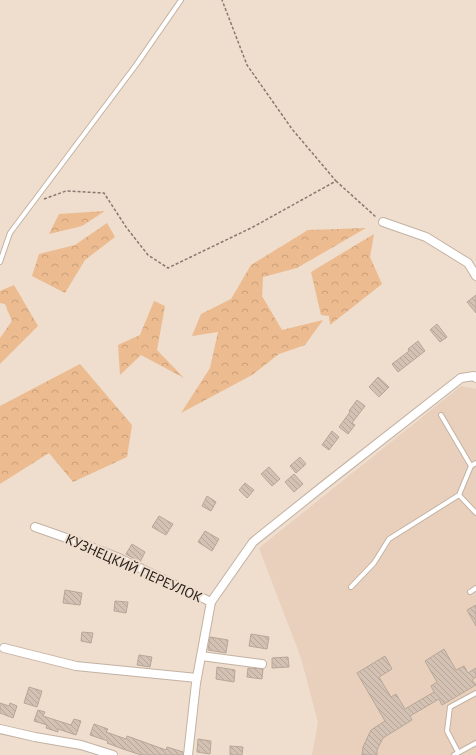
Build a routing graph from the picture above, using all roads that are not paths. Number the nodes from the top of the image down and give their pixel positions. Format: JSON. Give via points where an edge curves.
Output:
{"nodes":[{"id":1,"x":181,"y":0,"type":"edge"},
{"id":2,"x":383,"y":222,"type":"road end"},
{"id":3,"x":0,"y":262,"type":"edge"},
{"id":4,"x":476,"y":276,"type":"edge"},
{"id":5,"x":476,"y":378,"type":"edge"},
{"id":6,"x":441,"y":415,"type":"dead end"},
{"id":7,"x":476,"y":463,"type":"edge"},
{"id":8,"x":471,"y":466,"type":"junction"},
{"id":9,"x":459,"y":495,"type":"junction"},
{"id":10,"x":476,"y":512,"type":"edge"},
{"id":11,"x":35,"y":527,"type":"dead end"},
{"id":12,"x":351,"y":587,"type":"dead end"},
{"id":13,"x":476,"y":588,"type":"edge"},
{"id":14,"x":470,"y":592,"type":"dead end"},
{"id":15,"x":211,"y":602,"type":"junction"},
{"id":16,"x":4,"y":648,"type":"dead end"},
{"id":17,"x":201,"y":656,"type":"junction"},
{"id":18,"x":262,"y":664,"type":"dead end"},
{"id":19,"x":197,"y":678,"type":"junction"},
{"id":20,"x":476,"y":693,"type":"edge"},
{"id":21,"x":0,"y":729,"type":"edge"},
{"id":22,"x":476,"y":743,"type":"edge"},
{"id":23,"x":456,"y":754,"type":"edge"},
{"id":24,"x":113,"y":755,"type":"edge"},
{"id":25,"x":188,"y":755,"type":"edge"}],
"edges":[{"from":1,"to":3,"type":"lane","via":[[136,65],[10,234]]},
{"from":2,"to":4,"type":"street","via":[[426,237],[468,263]]},
{"from":5,"to":15,"type":"street","via":[[461,378],[253,542]]},
{"from":6,"to":8,"type":"lane"},
{"from":7,"to":8,"type":"lane"},
{"from":8,"to":9,"type":"lane"},
{"from":9,"to":10,"type":"lane"},
{"from":9,"to":12,"type":"lane","via":[[389,539],[374,562]]},
{"from":11,"to":15,"type":"street","name":"КУЗНЕЦКИЙ ПЕРЕУЛОК","via":[[119,558]]},
{"from":13,"to":14,"type":"lane"},
{"from":15,"to":17,"type":"street"},
{"from":16,"to":19,"type":"street","via":[[76,666]]},
{"from":17,"to":18,"type":"street"},
{"from":17,"to":19,"type":"street"},
{"from":19,"to":25,"type":"street"},
{"from":20,"to":23,"type":"lane","via":[[450,708],[447,731]]},
{"from":21,"to":24,"type":"street","via":[[81,745]]},
{"from":22,"to":23,"type":"lane"}]}
